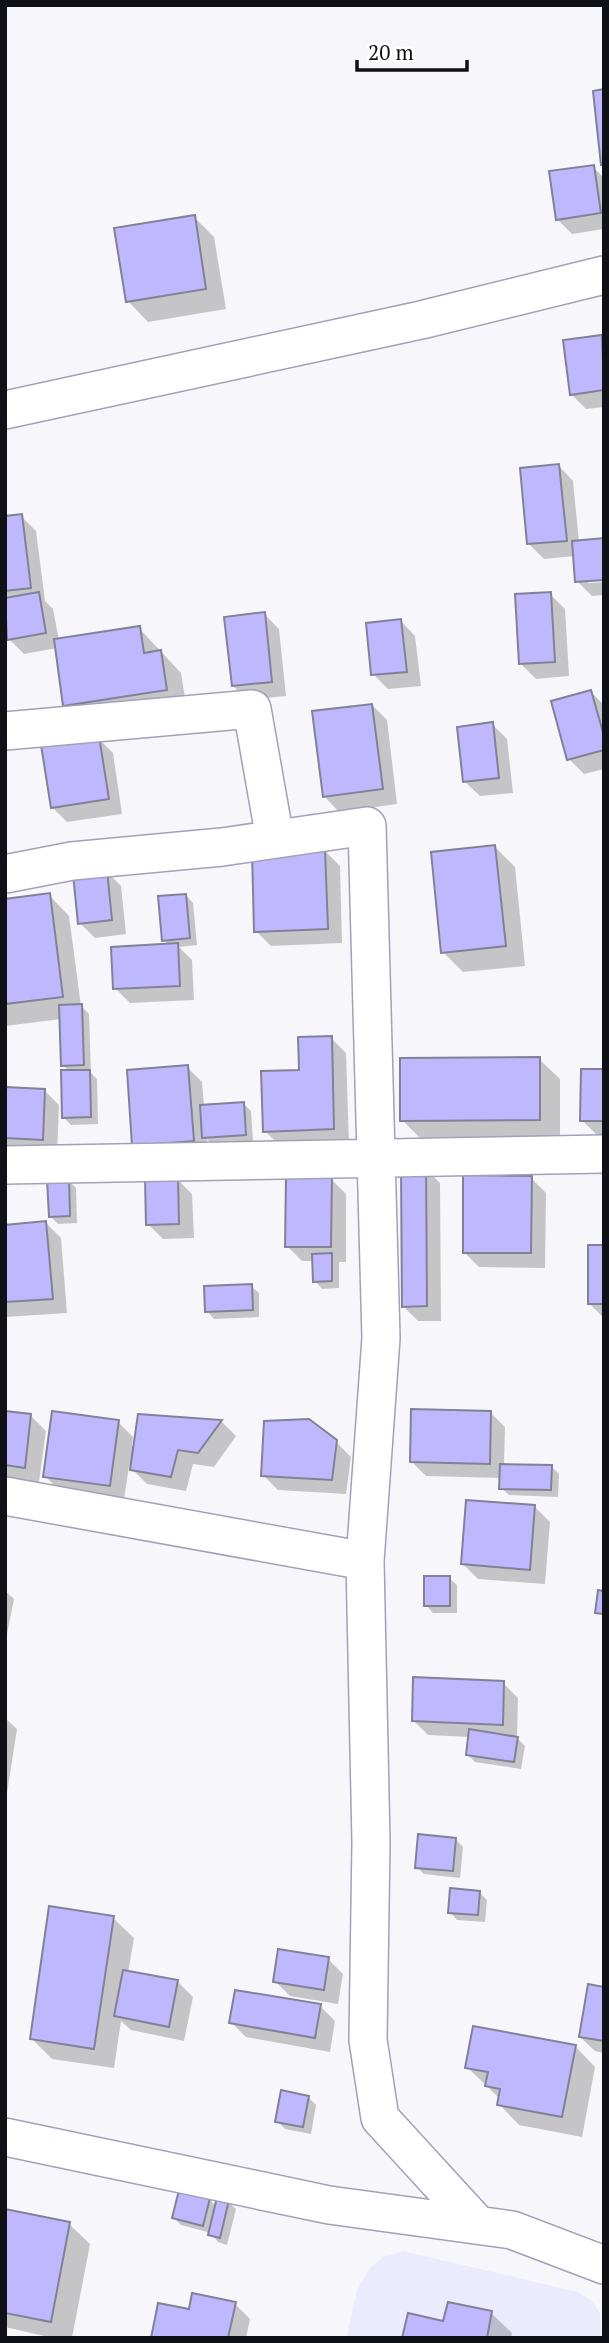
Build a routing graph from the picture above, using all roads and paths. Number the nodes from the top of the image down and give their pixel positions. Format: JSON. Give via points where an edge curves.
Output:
{"nodes":[{"id":1,"x":604,"y":275,"type":"edge"},
{"id":2,"x":5,"y":410,"type":"edge"},
{"id":3,"x":5,"y":731,"type":"edge"},
{"id":4,"x":275,"y":839,"type":"junction"},
{"id":5,"x":5,"y":874,"type":"edge"},
{"id":6,"x":604,"y":1154,"type":"edge"},
{"id":7,"x":377,"y":1158,"type":"junction"},
{"id":8,"x":5,"y":1165,"type":"edge"},
{"id":9,"x":5,"y":1496,"type":"edge"},
{"id":10,"x":365,"y":1560,"type":"junction"},
{"id":11,"x":5,"y":2137,"type":"edge"},
{"id":12,"x":478,"y":2225,"type":"junction"},
{"id":13,"x":604,"y":2265,"type":"edge"}],
"edges":[{"from":1,"to":2,"type":"street","via":[[421,320]]},
{"from":3,"to":4,"type":"street","via":[[252,709]]},
{"from":4,"to":5,"type":"street","via":[[72,861]]},
{"from":4,"to":7,"type":"street","via":[[367,826]]},
{"from":6,"to":7,"type":"street"},
{"from":7,"to":8,"type":"street"},
{"from":7,"to":10,"type":"street","via":[[381,1338]]},
{"from":9,"to":10,"type":"street"},
{"from":10,"to":12,"type":"street","via":[[371,1842],[368,2040],[380,2118]]},
{"from":11,"to":12,"type":"street","via":[[330,2205]]},
{"from":12,"to":13,"type":"street","via":[[512,2230]]}]}
